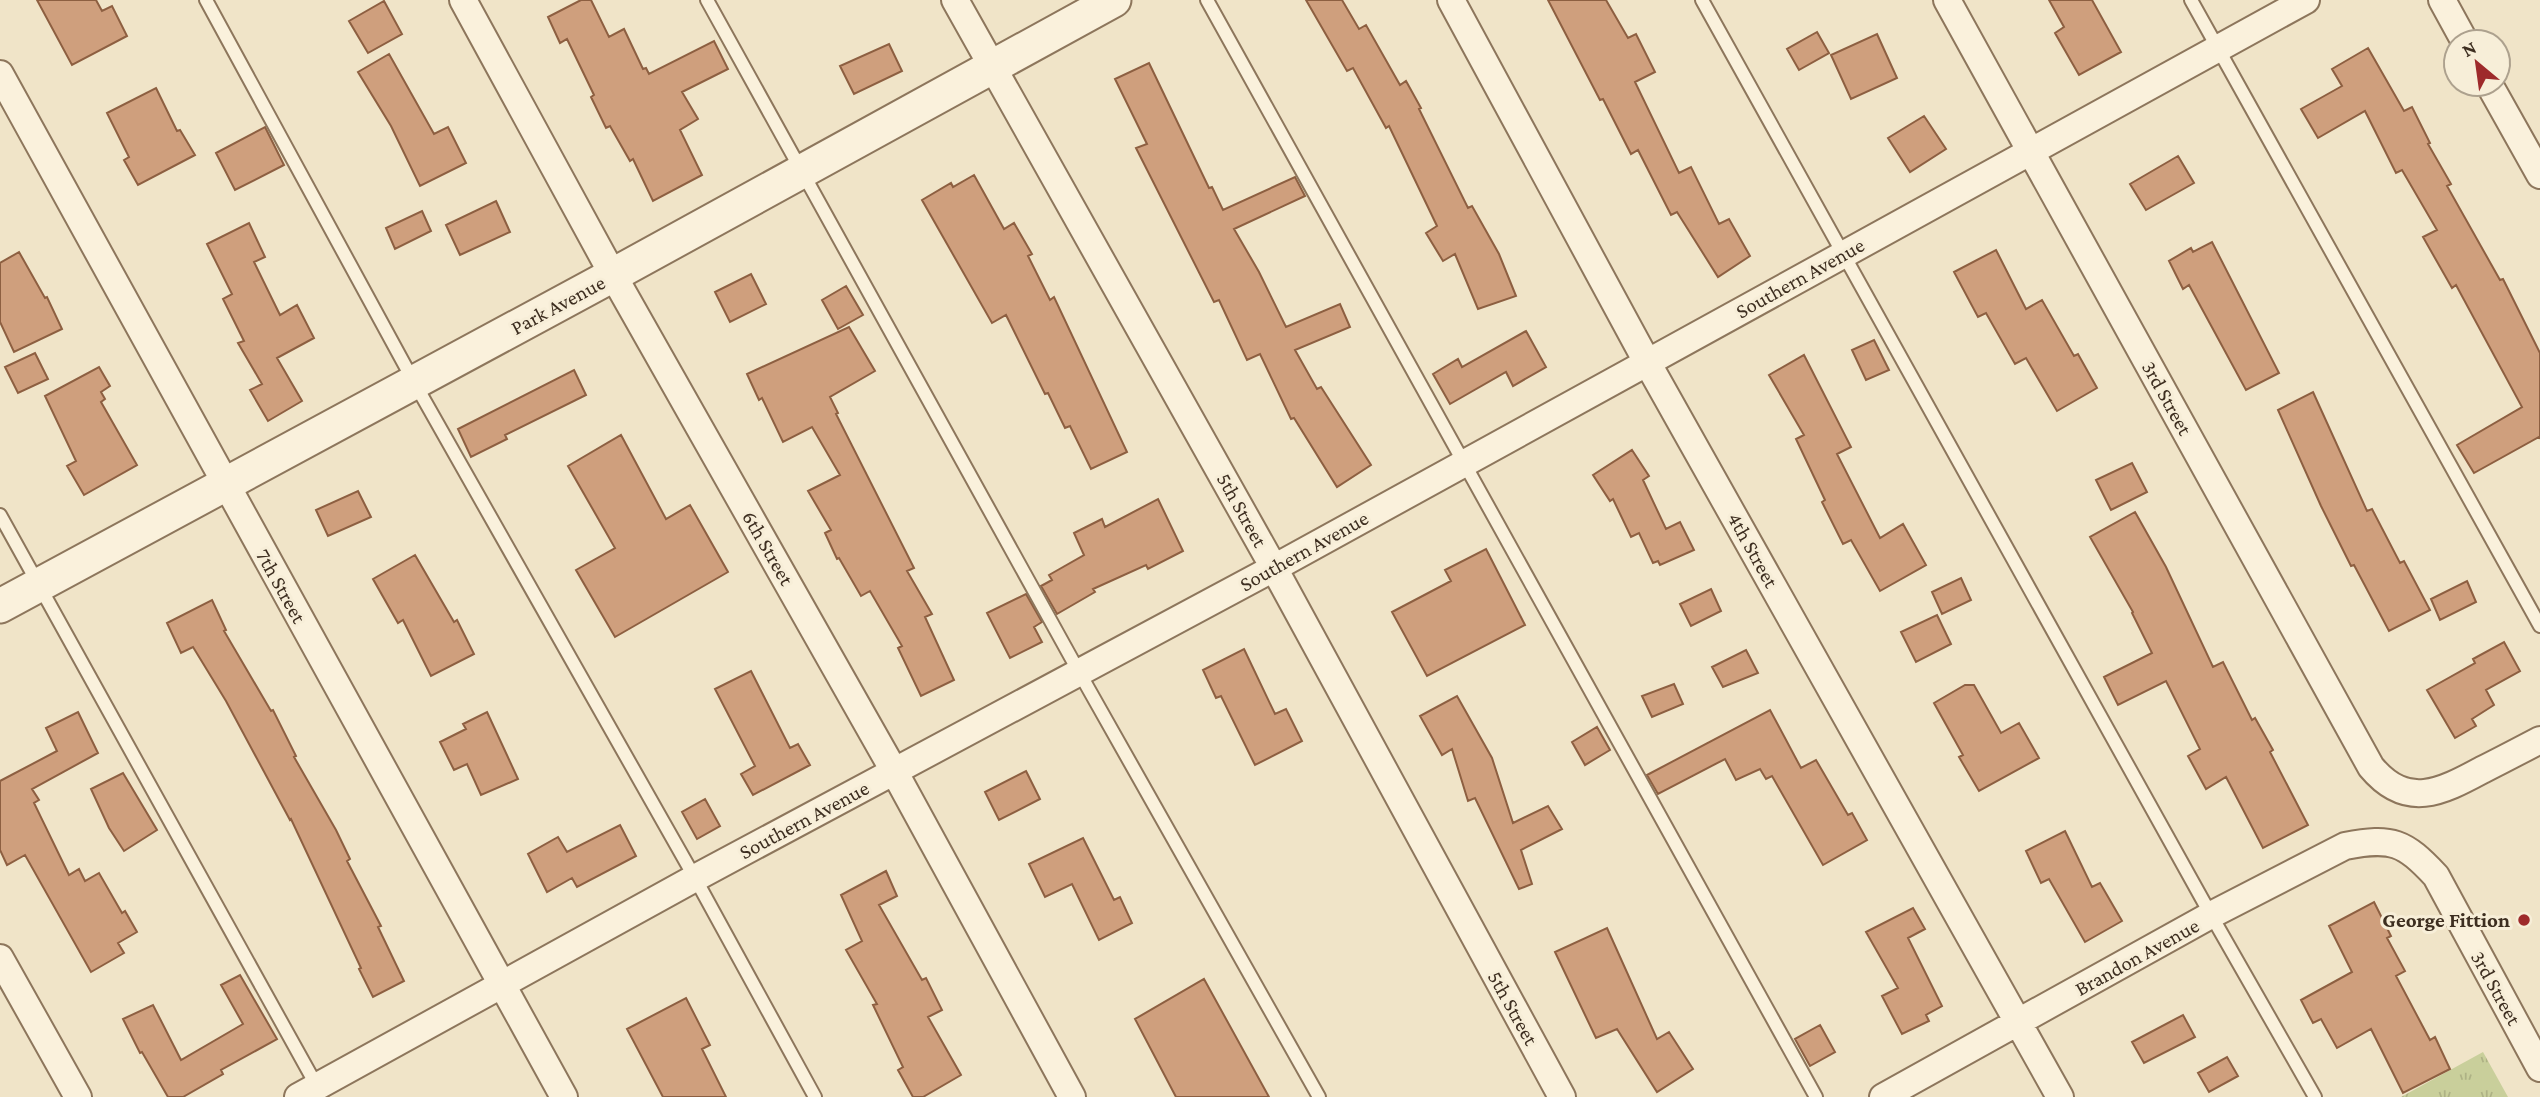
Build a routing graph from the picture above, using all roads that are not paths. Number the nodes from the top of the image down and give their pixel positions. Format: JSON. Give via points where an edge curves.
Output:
{"nodes":[{"id":1,"x":206,"y":0,"type":"edge"},
{"id":2,"x":463,"y":0,"type":"edge"},
{"id":3,"x":707,"y":0,"type":"edge"},
{"id":4,"x":955,"y":0,"type":"edge"},
{"id":5,"x":1114,"y":0,"type":"edge"},
{"id":6,"x":1208,"y":0,"type":"edge"},
{"id":7,"x":1451,"y":0,"type":"edge"},
{"id":8,"x":1702,"y":0,"type":"edge"},
{"id":9,"x":1947,"y":0,"type":"edge"},
{"id":10,"x":2191,"y":0,"type":"edge"},
{"id":11,"x":2306,"y":0,"type":"edge"},
{"id":12,"x":2442,"y":0,"type":"edge"},
{"id":13,"x":2458,"y":28,"type":"edge"},
{"id":14,"x":2218,"y":48,"type":"junction"},
{"id":15,"x":993,"y":67,"type":"junction"},
{"id":16,"x":0,"y":74,"type":"edge"},
{"id":17,"x":2497,"y":98,"type":"edge"},
{"id":18,"x":2030,"y":151,"type":"junction"},
{"id":19,"x":802,"y":171,"type":"junction"},
{"id":20,"x":2540,"y":175,"type":"edge"},
{"id":21,"x":1842,"y":254,"type":"junction"},
{"id":22,"x":613,"y":275,"type":"junction"},
{"id":23,"x":1647,"y":362,"type":"junction"},
{"id":24,"x":414,"y":382,"type":"junction"},
{"id":25,"x":1464,"y":463,"type":"junction"},
{"id":26,"x":224,"y":483,"type":"junction"},
{"id":27,"x":0,"y":515,"type":"edge"},
{"id":28,"x":1274,"y":568,"type":"junction"},
{"id":29,"x":39,"y":585,"type":"junction"},
{"id":30,"x":0,"y":606,"type":"edge"},
{"id":31,"x":2540,"y":626,"type":"edge"},
{"id":32,"x":1079,"y":672,"type":"junction"},
{"id":33,"x":2540,"y":740,"type":"edge"},
{"id":34,"x":894,"y":771,"type":"junction"},
{"id":35,"x":2399,"y":845,"type":"joint"},
{"id":36,"x":695,"y":878,"type":"junction"},
{"id":37,"x":2211,"y":915,"type":"junction"},
{"id":38,"x":0,"y":958,"type":"edge"},
{"id":39,"x":501,"y":984,"type":"junction"},
{"id":40,"x":2019,"y":1023,"type":"junction"},
{"id":41,"x":2540,"y":1068,"type":"edge"},
{"id":42,"x":312,"y":1094,"type":"edge"},
{"id":43,"x":78,"y":1097,"type":"edge"},
{"id":44,"x":564,"y":1097,"type":"edge"},
{"id":45,"x":815,"y":1097,"type":"edge"},
{"id":46,"x":1073,"y":1097,"type":"edge"},
{"id":47,"x":1319,"y":1097,"type":"edge"},
{"id":48,"x":1562,"y":1097,"type":"edge"},
{"id":49,"x":1816,"y":1097,"type":"edge"},
{"id":50,"x":1883,"y":1097,"type":"edge"},
{"id":51,"x":2060,"y":1097,"type":"edge"},
{"id":52,"x":2315,"y":1097,"type":"edge"}],
"edges":[{"from":1,"to":24,"type":"lane"},
{"from":2,"to":22,"type":"street","name":"6th Street"},
{"from":3,"to":19,"type":"lane"},
{"from":4,"to":15,"type":"street","name":"5th Street"},
{"from":5,"to":15,"type":"street","name":"Park Avenue"},
{"from":6,"to":25,"type":"lane"},
{"from":7,"to":23,"type":"street","name":"4th Street"},
{"from":8,"to":21,"type":"lane"},
{"from":9,"to":18,"type":"street","name":"3rd Street"},
{"from":10,"to":14,"type":"lane"},
{"from":11,"to":14,"type":"street","name":"Southern Avenue"},
{"from":12,"to":13,"type":"street"},
{"from":14,"to":18,"type":"street","name":"Southern Avenue"},
{"from":14,"to":31,"type":"lane"},
{"from":15,"to":19,"type":"street","name":"Park Avenue"},
{"from":15,"to":28,"type":"street","name":"5th Street"},
{"from":16,"to":26,"type":"street","name":"7th Street"},
{"from":17,"to":20,"type":"street"},
{"from":18,"to":21,"type":"street","name":"Southern Avenue"},
{"from":18,"to":33,"type":"street","name":"3rd Street","via":[[2371,767],[2397,788],[2425,794],[2446,789]]},
{"from":19,"to":22,"type":"street","name":"Park Avenue"},
{"from":19,"to":32,"type":"lane"},
{"from":21,"to":23,"type":"street","name":"Southern Avenue"},
{"from":21,"to":37,"type":"lane"},
{"from":22,"to":24,"type":"street","name":"Park Avenue"},
{"from":22,"to":34,"type":"street","name":"6th Street"},
{"from":23,"to":25,"type":"street","name":"Southern Avenue"},
{"from":23,"to":40,"type":"street","name":"4th Street"},
{"from":24,"to":26,"type":"street","name":"Park Avenue"},
{"from":24,"to":36,"type":"lane"},
{"from":25,"to":28,"type":"street","name":"Southern Avenue"},
{"from":25,"to":49,"type":"lane"},
{"from":26,"to":29,"type":"street","name":"Park Avenue"},
{"from":26,"to":39,"type":"street","name":"7th Street"},
{"from":27,"to":29,"type":"lane"},
{"from":28,"to":32,"type":"street","name":"Southern Avenue"},
{"from":28,"to":48,"type":"street","name":"5th Street"},
{"from":29,"to":30,"type":"street","name":"Park Avenue"},
{"from":29,"to":42,"type":"lane"},
{"from":32,"to":34,"type":"street","name":"Southern Avenue"},
{"from":32,"to":47,"type":"lane"},
{"from":34,"to":36,"type":"street","name":"Southern Avenue"},
{"from":34,"to":46,"type":"street","name":"6th Street"},
{"from":35,"to":37,"type":"street","name":"Brandon Avenue","via":[[2368,841],[2345,846]]},
{"from":35,"to":41,"type":"street","name":"3rd Street","via":[[2413,852],[2436,876]]},
{"from":36,"to":39,"type":"street","name":"Southern Avenue"},
{"from":36,"to":45,"type":"lane"},
{"from":37,"to":40,"type":"street","name":"Brandon Avenue"},
{"from":37,"to":52,"type":"lane"},
{"from":38,"to":43,"type":"street"},
{"from":39,"to":42,"type":"street","name":"Southern Avenue"},
{"from":39,"to":44,"type":"street","name":"7th Street"},
{"from":40,"to":50,"type":"street","name":"Brandon Avenue"},
{"from":40,"to":51,"type":"street","name":"4th Street"}]}
